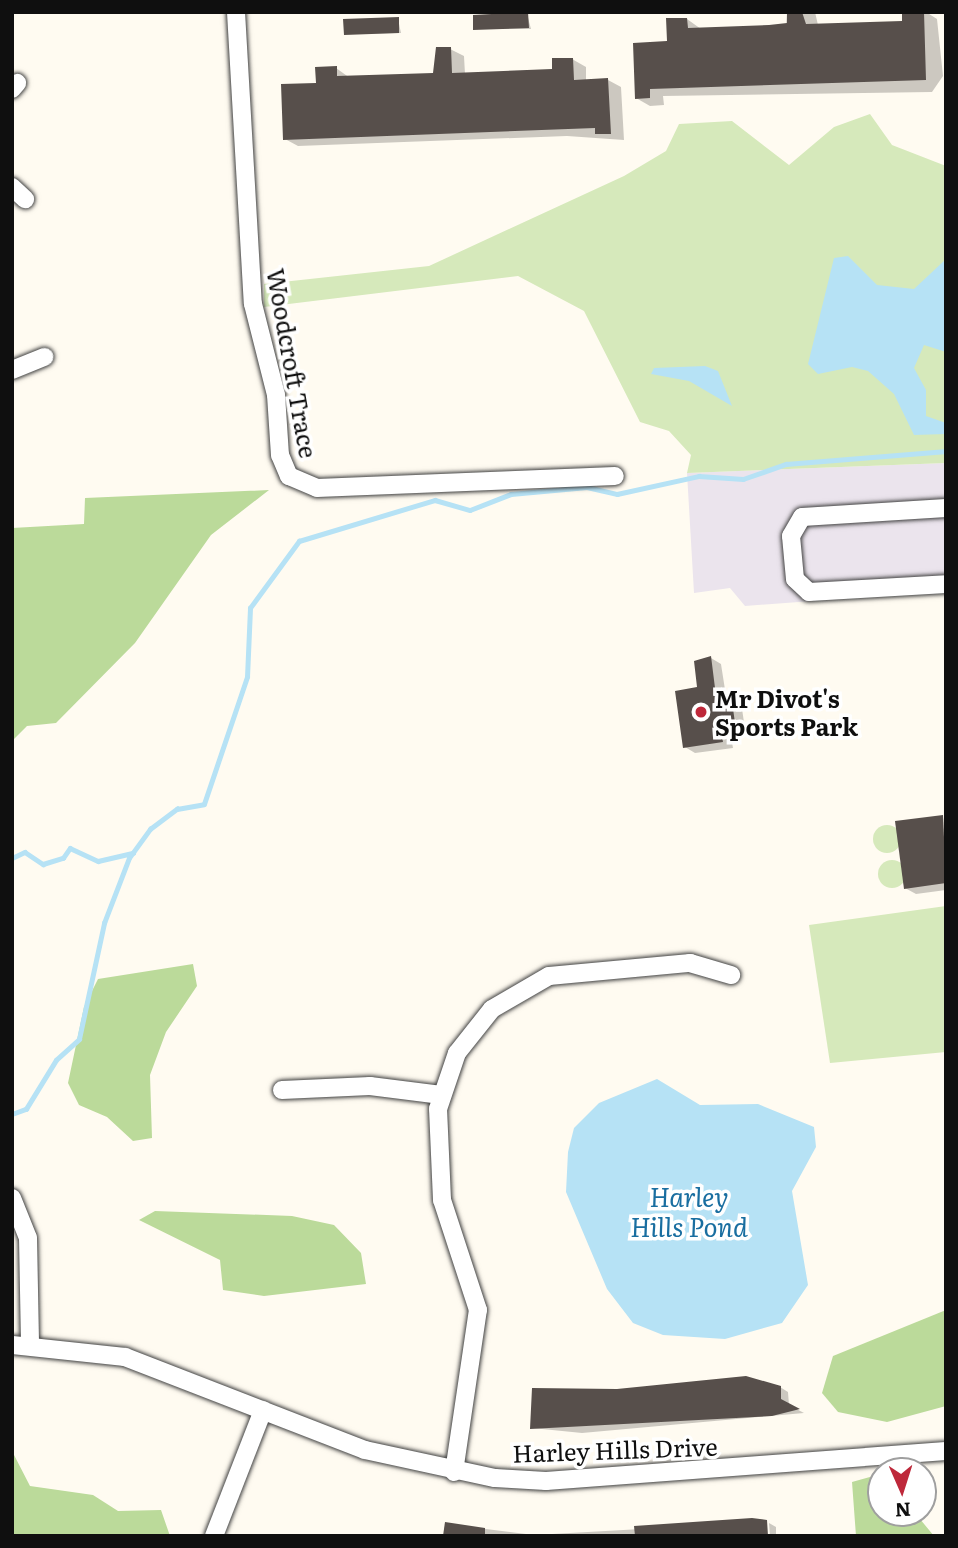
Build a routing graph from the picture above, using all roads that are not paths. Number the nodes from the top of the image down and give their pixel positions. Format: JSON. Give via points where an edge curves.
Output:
{"nodes":[{"id":1,"x":236,"y":12,"type":"edge"},
{"id":2,"x":44,"y":356,"type":"dead end"},
{"id":3,"x":12,"y":370,"type":"edge"},
{"id":4,"x":615,"y":476,"type":"dead end"},
{"id":5,"x":946,"y":508,"type":"edge"},
{"id":6,"x":946,"y":584,"type":"edge"},
{"id":7,"x":731,"y":975,"type":"dead end"},
{"id":8,"x":282,"y":1090,"type":"dead end"},
{"id":9,"x":441,"y":1095,"type":"junction"},
{"id":10,"x":12,"y":1198,"type":"edge"},
{"id":11,"x":21,"y":1345,"type":"edge"},
{"id":12,"x":263,"y":1410,"type":"junction"},
{"id":13,"x":946,"y":1451,"type":"edge"},
{"id":14,"x":454,"y":1472,"type":"junction"},
{"id":15,"x":214,"y":1536,"type":"edge"}],
"edges":[{"from":1,"to":4,"type":"street","name":"Woodcroft Trace","via":[[254,304],[276,395],[282,463],[302,485]]},
{"from":2,"to":3,"type":"street"},
{"from":5,"to":6,"type":"street","via":[[802,517],[791,536],[795,579],[808,592]]},
{"from":7,"to":9,"type":"street","via":[[690,963],[576,971],[533,983],[473,1029]]},
{"from":8,"to":9,"type":"street","via":[[370,1086]]},
{"from":9,"to":14,"type":"street","via":[[443,1213],[478,1310]]},
{"from":10,"to":11,"type":"street","via":[[28,1238]]},
{"from":11,"to":12,"type":"street","name":"Harley Hills Drive","via":[[125,1357]]},
{"from":12,"to":14,"type":"street","name":"Harley Hills Drive","via":[[365,1450]]},
{"from":12,"to":15,"type":"street"},
{"from":13,"to":14,"type":"street","name":"Harley Hills Drive","via":[[547,1480]]}]}
